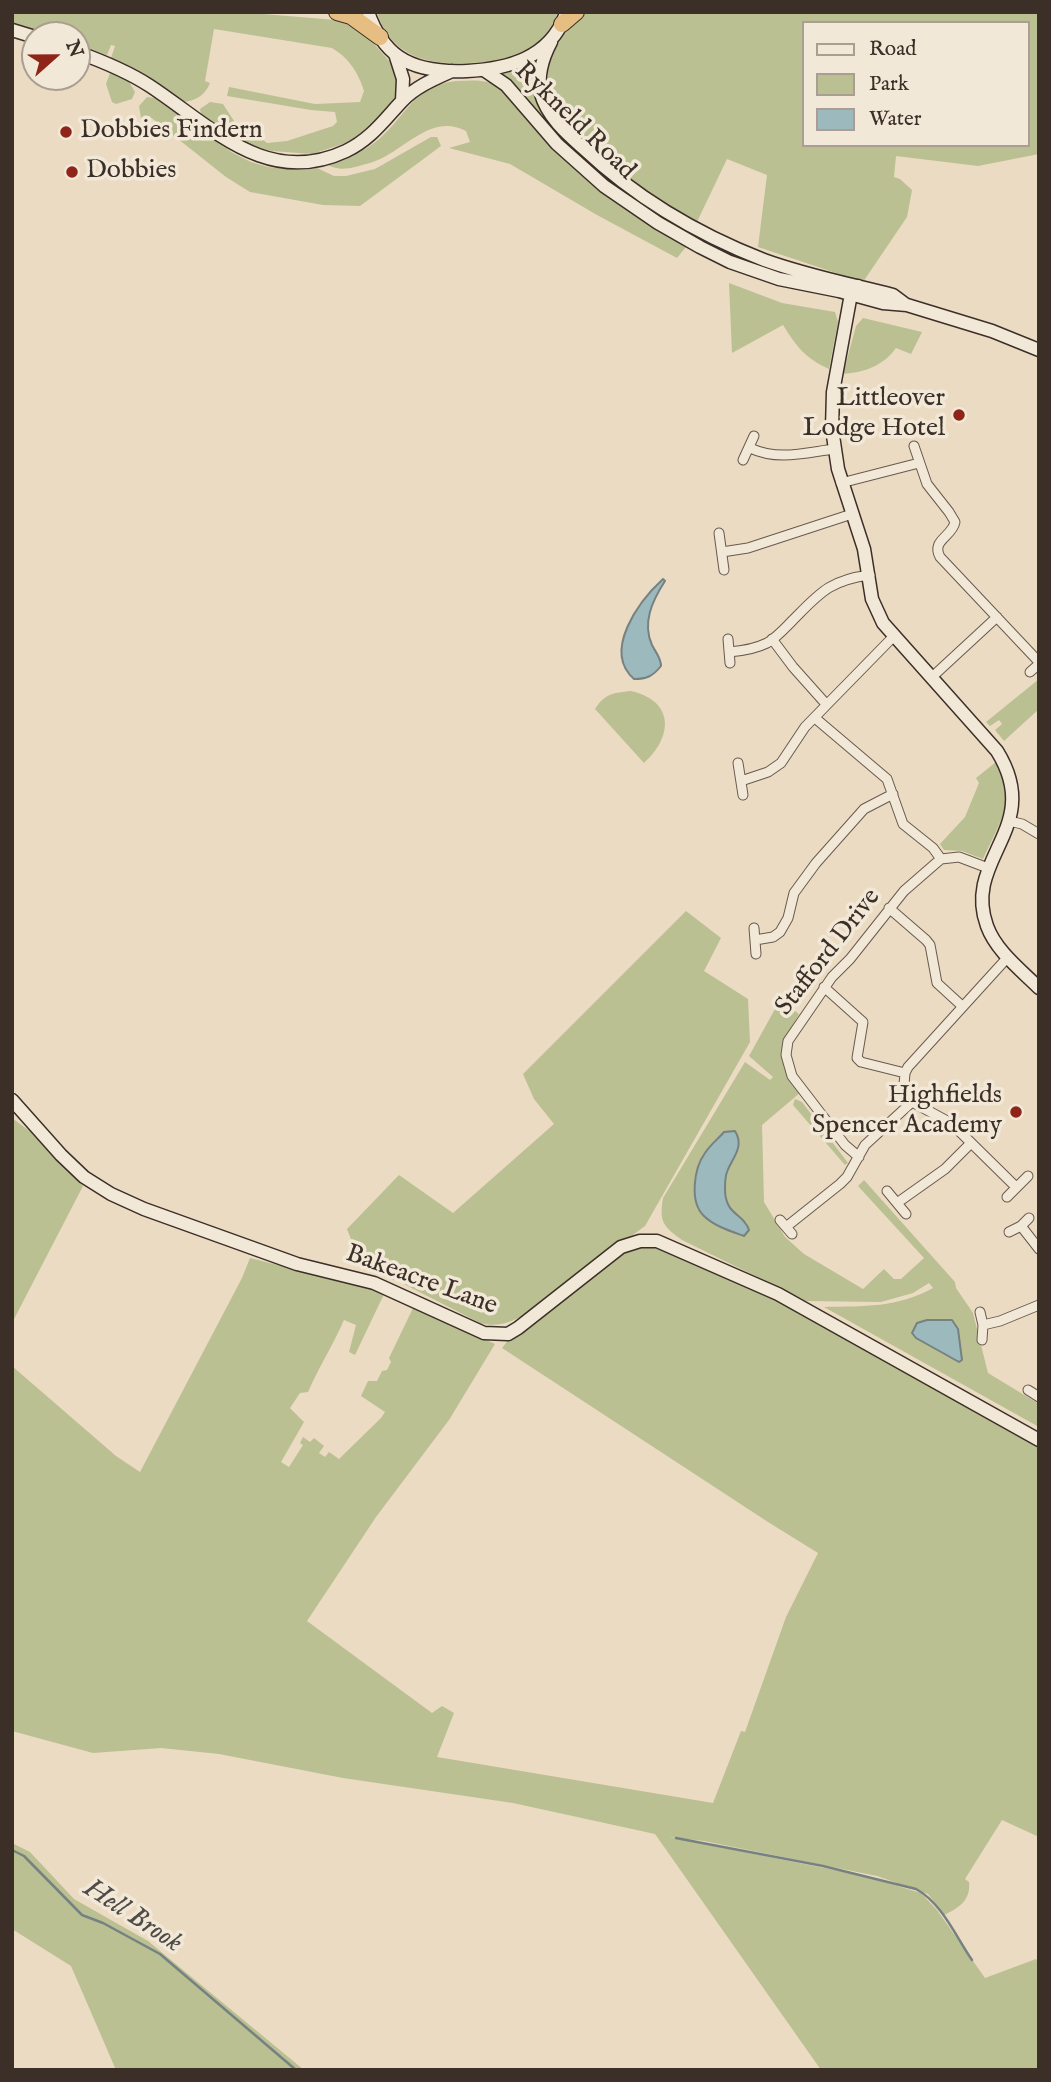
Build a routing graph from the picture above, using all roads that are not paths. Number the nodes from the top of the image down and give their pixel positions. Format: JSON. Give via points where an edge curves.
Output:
{"nodes":[{"id":1,"x":337,"y":12,"type":"edge"},
{"id":2,"x":368,"y":12,"type":"edge"},
{"id":3,"x":576,"y":12,"type":"edge"},
{"id":4,"x":564,"y":18,"type":"edge"},
{"id":5,"x":380,"y":37,"type":"junction"},
{"id":6,"x":551,"y":42,"type":"junction"},
{"id":7,"x":395,"y":54,"type":"junction"},
{"id":8,"x":91,"y":58,"type":"edge"},
{"id":9,"x":484,"y":70,"type":"junction"},
{"id":10,"x":452,"y":71,"type":"junction"},
{"id":11,"x":402,"y":101,"type":"junction"},
{"id":12,"x":824,"y":289,"type":"junction"},
{"id":13,"x":857,"y":292,"type":"junction"},
{"id":14,"x":847,"y":322,"type":"junction"},
{"id":15,"x":1039,"y":350,"type":"edge"},
{"id":16,"x":754,"y":436,"type":"dead end"},
{"id":17,"x":914,"y":446,"type":"dead end"},
{"id":18,"x":750,"y":447,"type":"junction"},
{"id":19,"x":834,"y":449,"type":"junction"},
{"id":20,"x":743,"y":460,"type":"dead end"},
{"id":21,"x":919,"y":463,"type":"junction"},
{"id":22,"x":841,"y":483,"type":"junction"},
{"id":23,"x":852,"y":514,"type":"junction"},
{"id":24,"x":719,"y":533,"type":"dead end"},
{"id":25,"x":722,"y":552,"type":"junction"},
{"id":26,"x":724,"y":570,"type":"dead end"},
{"id":27,"x":870,"y":575,"type":"junction"},
{"id":28,"x":997,"y":617,"type":"junction"},
{"id":29,"x":894,"y":636,"type":"junction"},
{"id":30,"x":728,"y":639,"type":"dead end"},
{"id":31,"x":772,"y":639,"type":"junction"},
{"id":32,"x":1039,"y":663,"type":"edge"},
{"id":33,"x":1030,"y":672,"type":"dead end"},
{"id":34,"x":931,"y":678,"type":"junction"},
{"id":35,"x":827,"y":704,"type":"junction"},
{"id":36,"x":815,"y":718,"type":"junction"},
{"id":37,"x":738,"y":763,"type":"dead end"},
{"id":38,"x":741,"y":781,"type":"junction"},
{"id":39,"x":893,"y":794,"type":"junction"},
{"id":40,"x":743,"y":795,"type":"dead end"},
{"id":41,"x":1009,"y":821,"type":"junction"},
{"id":42,"x":1039,"y":834,"type":"edge"},
{"id":43,"x":941,"y":859,"type":"junction"},
{"id":44,"x":988,"y":867,"type":"junction"},
{"id":45,"x":889,"y":908,"type":"junction"},
{"id":46,"x":754,"y":928,"type":"dead end"},
{"id":47,"x":755,"y":940,"type":"junction"},
{"id":48,"x":755,"y":954,"type":"dead end"},
{"id":49,"x":1008,"y":957,"type":"junction"},
{"id":50,"x":1037,"y":983,"type":"edge"},
{"id":51,"x":824,"y":987,"type":"junction"},
{"id":52,"x":961,"y":1006,"type":"junction"},
{"id":53,"x":905,"y":1073,"type":"junction"},
{"id":54,"x":12,"y":1100,"type":"edge"},
{"id":55,"x":912,"y":1102,"type":"junction"},
{"id":56,"x":971,"y":1143,"type":"junction"},
{"id":57,"x":859,"y":1157,"type":"junction"},
{"id":58,"x":1028,"y":1176,"type":"dead end"},
{"id":59,"x":1016,"y":1187,"type":"junction"},
{"id":60,"x":887,"y":1191,"type":"dead end"},
{"id":61,"x":1007,"y":1197,"type":"dead end"},
{"id":62,"x":897,"y":1203,"type":"junction"},
{"id":63,"x":906,"y":1214,"type":"dead end"},
{"id":64,"x":1029,"y":1218,"type":"dead end"},
{"id":65,"x":1021,"y":1226,"type":"junction"},
{"id":66,"x":786,"y":1227,"type":"dead end"},
{"id":67,"x":1009,"y":1232,"type":"dead end"},
{"id":68,"x":1039,"y":1250,"type":"edge"},
{"id":69,"x":1039,"y":1306,"type":"edge"},
{"id":70,"x":980,"y":1311,"type":"dead end"},
{"id":71,"x":983,"y":1325,"type":"junction"},
{"id":72,"x":982,"y":1340,"type":"dead end"},
{"id":73,"x":1028,"y":1391,"type":"dead end"},
{"id":74,"x":1039,"y":1397,"type":"edge"},
{"id":75,"x":1039,"y":1440,"type":"edge"}],
"edges":[{"from":1,"to":5,"type":"highway","via":[[351,16]]},
{"from":2,"to":5,"type":"street"},
{"from":3,"to":4,"type":"highway"},
{"from":4,"to":6,"type":"street"},
{"from":5,"to":7,"type":"street"},
{"from":6,"to":9,"type":"street","via":[[519,63]]},
{"from":6,"to":13,"type":"street","name":"Rykneld Road","via":[[540,76],[545,105],[563,129],[615,176],[726,244]]},
{"from":7,"to":10,"type":"street","via":[[417,65]]},
{"from":7,"to":11,"type":"street","via":[[403,79]]},
{"from":8,"to":11,"type":"street","via":[[147,85],[251,154],[284,163],[320,160],[354,147],[381,126]]},
{"from":9,"to":10,"type":"street"},
{"from":9,"to":12,"type":"street","name":"Rykneld Road","via":[[506,85],[580,166],[630,206],[730,261]]},
{"from":10,"to":11,"type":"street","via":[[426,82]]},
{"from":12,"to":13,"type":"street","name":"Rykneld Road"},
{"from":12,"to":14,"type":"street","via":[[838,300]]},
{"from":13,"to":14,"type":"street","via":[[858,309]]},
{"from":13,"to":15,"type":"street","name":"Rykneld Road","via":[[992,331]]},
{"from":14,"to":19,"type":"street","via":[[833,392]]},
{"from":16,"to":18,"type":"street"},
{"from":17,"to":21,"type":"street"},
{"from":18,"to":19,"type":"street","via":[[777,457]]},
{"from":18,"to":20,"type":"street"},
{"from":19,"to":22,"type":"street"},
{"from":21,"to":22,"type":"street"},
{"from":21,"to":28,"type":"street","via":[[927,484],[955,522],[936,550]]},
{"from":22,"to":23,"type":"street"},
{"from":23,"to":25,"type":"street"},
{"from":23,"to":27,"type":"street"},
{"from":24,"to":25,"type":"street"},
{"from":25,"to":26,"type":"street"},
{"from":27,"to":29,"type":"street","via":[[876,611]]},
{"from":27,"to":31,"type":"street","via":[[844,579],[824,590]]},
{"from":28,"to":32,"type":"street"},
{"from":28,"to":34,"type":"street"},
{"from":29,"to":34,"type":"street"},
{"from":29,"to":35,"type":"street"},
{"from":30,"to":31,"type":"street","via":[[730,657]]},
{"from":31,"to":35,"type":"street"},
{"from":32,"to":33,"type":"street"},
{"from":34,"to":41,"type":"street","via":[[1003,761],[1013,792]]},
{"from":35,"to":36,"type":"street"},
{"from":36,"to":38,"type":"street","via":[[780,763]]},
{"from":36,"to":39,"type":"street","via":[[882,772]]},
{"from":37,"to":38,"type":"street"},
{"from":38,"to":40,"type":"street"},
{"from":39,"to":43,"type":"street","via":[[903,824]]},
{"from":39,"to":47,"type":"street","via":[[864,809],[816,863],[794,893],[780,932]]},
{"from":41,"to":42,"type":"street"},
{"from":41,"to":44,"type":"street"},
{"from":43,"to":44,"type":"street","via":[[959,857]]},
{"from":43,"to":45,"type":"street","name":"Stafford Drive"},
{"from":44,"to":49,"type":"street","via":[[982,906],[990,934]]},
{"from":45,"to":51,"type":"street","name":"Stafford Drive"},
{"from":45,"to":52,"type":"street","via":[[930,945],[937,983]]},
{"from":46,"to":47,"type":"street"},
{"from":47,"to":48,"type":"street"},
{"from":49,"to":50,"type":"street"},
{"from":49,"to":52,"type":"street"},
{"from":51,"to":53,"type":"street","via":[[863,1022],[857,1058]]},
{"from":51,"to":57,"type":"street","name":"Stafford Drive","via":[[788,1041],[788,1064],[803,1091]]},
{"from":52,"to":53,"type":"street"},
{"from":53,"to":55,"type":"street","via":[[904,1085]]},
{"from":54,"to":75,"type":"street","name":"Bakeacre Lane","via":[[69,1162],[111,1194],[297,1264],[374,1283],[484,1333],[508,1334],[621,1247],[657,1241],[778,1294]]},
{"from":55,"to":56,"type":"street","via":[[940,1116]]},
{"from":55,"to":57,"type":"street","via":[[874,1136]]},
{"from":56,"to":59,"type":"street"},
{"from":56,"to":62,"type":"street","via":[[945,1169]]},
{"from":57,"to":66,"type":"street","via":[[840,1184]]},
{"from":58,"to":59,"type":"street"},
{"from":59,"to":61,"type":"street"},
{"from":60,"to":62,"type":"street"},
{"from":62,"to":63,"type":"street"},
{"from":64,"to":65,"type":"street"},
{"from":65,"to":67,"type":"street"},
{"from":65,"to":68,"type":"street"},
{"from":69,"to":71,"type":"street"},
{"from":70,"to":71,"type":"street"},
{"from":71,"to":72,"type":"street"},
{"from":73,"to":74,"type":"street"}]}
